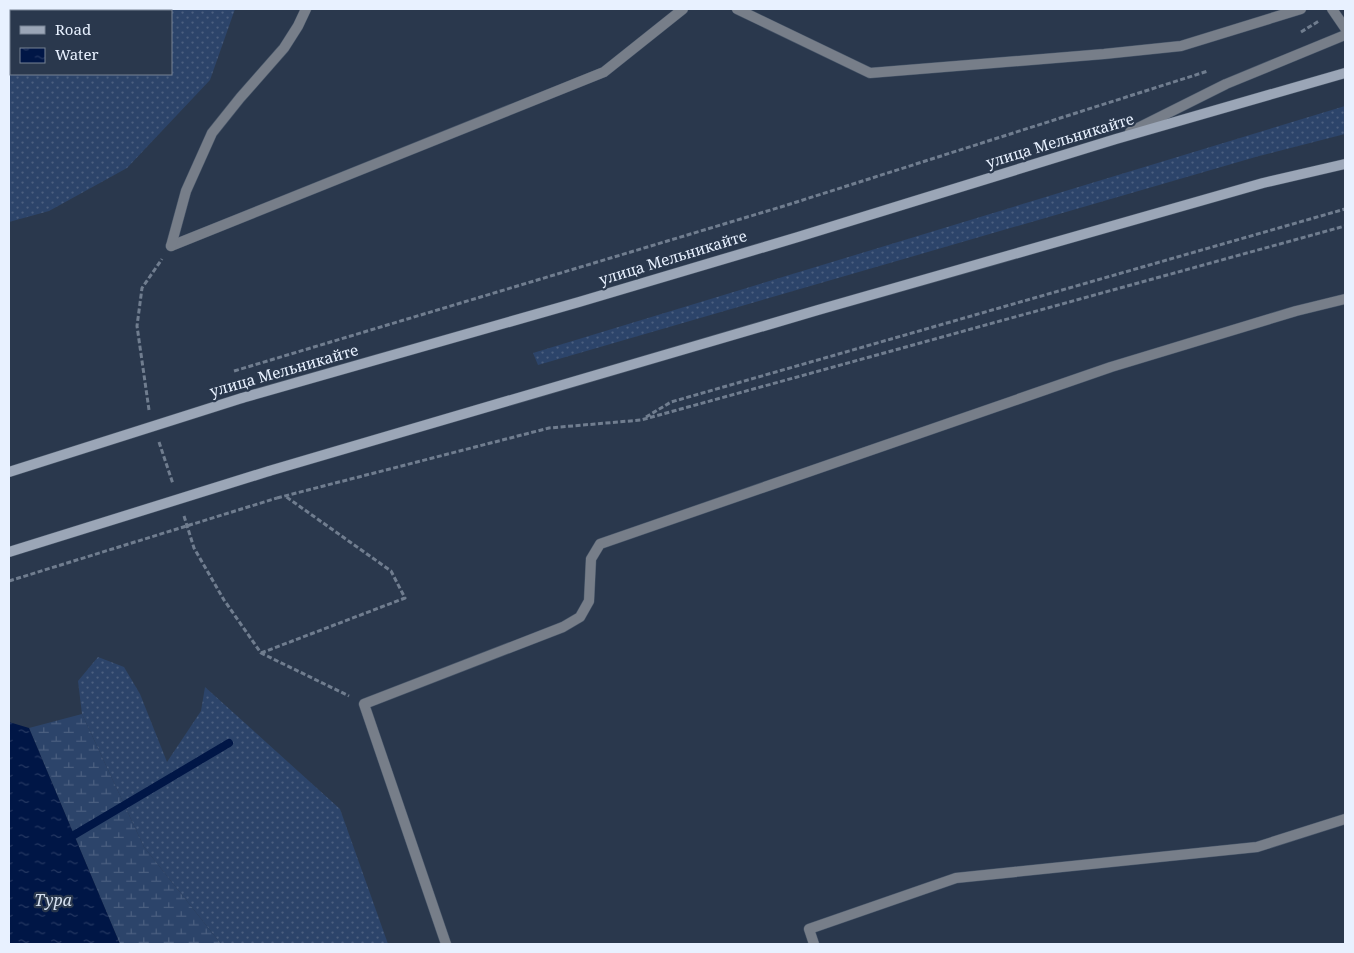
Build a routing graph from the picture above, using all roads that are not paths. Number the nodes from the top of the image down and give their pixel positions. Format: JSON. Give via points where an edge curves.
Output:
{"nodes":[{"id":1,"x":306,"y":9,"type":"edge"},
{"id":2,"x":683,"y":9,"type":"edge"},
{"id":3,"x":737,"y":9,"type":"edge"},
{"id":4,"x":1301,"y":9,"type":"edge"},
{"id":5,"x":1333,"y":10,"type":"edge"},
{"id":6,"x":1345,"y":28,"type":"edge"},
{"id":7,"x":1345,"y":36,"type":"edge"},
{"id":8,"x":1345,"y":73,"type":"edge"},
{"id":9,"x":1116,"y":139,"type":"junction"},
{"id":10,"x":1345,"y":164,"type":"edge"},
{"id":11,"x":1345,"y":299,"type":"edge"},
{"id":12,"x":9,"y":472,"type":"edge"},
{"id":13,"x":9,"y":552,"type":"edge"},
{"id":14,"x":1345,"y":819,"type":"edge"},
{"id":15,"x":446,"y":944,"type":"edge"},
{"id":16,"x":814,"y":944,"type":"edge"}],
"edges":[{"from":1,"to":2,"type":"street","via":[[284,48],[212,133],[186,190],[171,246],[604,72]]},
{"from":3,"to":4,"type":"street","via":[[870,73],[1181,46]]},
{"from":5,"to":6,"type":"street"},
{"from":7,"to":9,"type":"street","via":[[1226,84]]},
{"from":8,"to":9,"type":"main road","name":"улица Мельникайте"},
{"from":9,"to":12,"type":"main road","name":"улица Мельникайте","bridge":true,"via":[[770,245],[242,398]]},
{"from":10,"to":13,"type":"main road","bridge":true,"via":[[979,264],[269,470]]},
{"from":11,"to":15,"type":"street","via":[[1111,367],[600,544],[591,559],[589,600],[580,617],[563,627],[364,704]]},
{"from":14,"to":16,"type":"street","via":[[1257,847],[956,878],[809,929]]}]}
